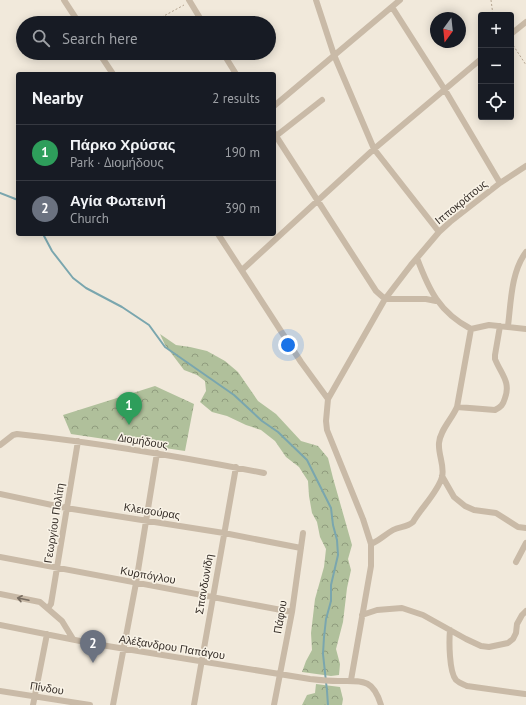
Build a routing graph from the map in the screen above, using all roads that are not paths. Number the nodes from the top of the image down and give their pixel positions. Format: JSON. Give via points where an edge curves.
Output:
{"nodes":[{"id":1,"x":64,"y":0,"type":"edge"},
{"id":2,"x":316,"y":0,"type":"edge"},
{"id":3,"x":400,"y":0,"type":"edge"},
{"id":4,"x":191,"y":1,"type":"edge"},
{"id":5,"x":392,"y":7,"type":"junction"},
{"id":6,"x":74,"y":16,"type":"edge"},
{"id":7,"x":199,"y":16,"type":"edge"},
{"id":8,"x":526,"y":22,"type":"edge"},
{"id":9,"x":514,"y":32,"type":"edge"},
{"id":10,"x":334,"y":55,"type":"junction"},
{"id":11,"x":104,"y":60,"type":"edge"},
{"id":12,"x":227,"y":60,"type":"edge"},
{"id":13,"x":478,"y":62,"type":"edge"},
{"id":14,"x":112,"y":72,"type":"edge"},
{"id":15,"x":235,"y":72,"type":"edge"},
{"id":16,"x":445,"y":90,"type":"junction"},
{"id":17,"x":322,"y":100,"type":"dead end"},
{"id":18,"x":276,"y":104,"type":"edge"},
{"id":19,"x":276,"y":134,"type":"edge"},
{"id":20,"x":276,"y":137,"type":"edge"},
{"id":21,"x":374,"y":149,"type":"junction"},
{"id":22,"x":526,"y":166,"type":"edge"},
{"id":23,"x":500,"y":183,"type":"junction"},
{"id":24,"x":318,"y":200,"type":"junction"},
{"id":25,"x":439,"y":232,"type":"junction"},
{"id":26,"x":219,"y":236,"type":"edge"},
{"id":27,"x":526,"y":252,"type":"edge"},
{"id":28,"x":417,"y":258,"type":"junction"},
{"id":29,"x":242,"y":270,"type":"junction"},
{"id":30,"x":386,"y":299,"type":"junction"},
{"id":31,"x":436,"y":301,"type":"junction"},
{"id":32,"x":500,"y":326,"type":"junction"},
{"id":33,"x":508,"y":326,"type":"junction"},
{"id":34,"x":471,"y":329,"type":"junction"},
{"id":35,"x":526,"y":329,"type":"edge"},
{"id":36,"x":328,"y":399,"type":"junction"},
{"id":37,"x":457,"y":407,"type":"junction"},
{"id":38,"x":78,"y":441,"type":"junction"},
{"id":39,"x":0,"y":445,"type":"edge"},
{"id":40,"x":157,"y":453,"type":"junction"},
{"id":41,"x":236,"y":467,"type":"junction"},
{"id":42,"x":264,"y":473,"type":"dead end"},
{"id":43,"x":442,"y":476,"type":"junction"},
{"id":44,"x":0,"y":494,"type":"edge"},
{"id":45,"x":66,"y":508,"type":"junction"},
{"id":46,"x":145,"y":520,"type":"junction"},
{"id":47,"x":526,"y":528,"type":"edge"},
{"id":48,"x":304,"y":532,"type":"dead end"},
{"id":49,"x":224,"y":533,"type":"junction"},
{"id":50,"x":526,"y":543,"type":"edge"},
{"id":51,"x":371,"y":544,"type":"junction"},
{"id":52,"x":301,"y":548,"type":"junction"},
{"id":53,"x":0,"y":557,"type":"edge"},
{"id":54,"x":516,"y":562,"type":"dead end"},
{"id":55,"x":57,"y":568,"type":"junction"},
{"id":56,"x":136,"y":583,"type":"junction"},
{"id":57,"x":0,"y":594,"type":"edge"},
{"id":58,"x":212,"y":596,"type":"junction"},
{"id":59,"x":48,"y":608,"type":"junction"},
{"id":60,"x":292,"y":612,"type":"junction"},
{"id":61,"x":526,"y":612,"type":"edge"},
{"id":62,"x":362,"y":615,"type":"junction"},
{"id":63,"x":0,"y":625,"type":"edge"},
{"id":64,"x":450,"y":630,"type":"junction"},
{"id":65,"x":47,"y":634,"type":"junction"},
{"id":66,"x":72,"y":639,"type":"junction"},
{"id":67,"x":124,"y":649,"type":"junction"},
{"id":68,"x":201,"y":662,"type":"junction"},
{"id":69,"x":279,"y":674,"type":"junction"},
{"id":70,"x":351,"y":680,"type":"junction"},
{"id":71,"x":0,"y":690,"type":"edge"},
{"id":72,"x":525,"y":694,"type":"edge"},
{"id":73,"x":35,"y":696,"type":"junction"},
{"id":74,"x":33,"y":705,"type":"edge"},
{"id":75,"x":90,"y":705,"type":"edge"},
{"id":76,"x":113,"y":705,"type":"edge"},
{"id":77,"x":194,"y":705,"type":"edge"},
{"id":78,"x":274,"y":705,"type":"edge"},
{"id":79,"x":381,"y":705,"type":"edge"}],
"edges":[{"from":1,"to":6,"type":"street"},
{"from":2,"to":10,"type":"street"},
{"from":3,"to":5,"type":"street"},
{"from":4,"to":7,"type":"street"},
{"from":5,"to":10,"type":"street"},
{"from":5,"to":16,"type":"street"},
{"from":8,"to":9,"type":"street"},
{"from":10,"to":18,"type":"street"},
{"from":10,"to":21,"type":"street"},
{"from":11,"to":14,"type":"street"},
{"from":12,"to":15,"type":"street"},
{"from":13,"to":16,"type":"street"},
{"from":16,"to":21,"type":"street"},
{"from":16,"to":23,"type":"street"},
{"from":17,"to":19,"type":"street"},
{"from":20,"to":24,"type":"street"},
{"from":21,"to":24,"type":"street"},
{"from":21,"to":25,"type":"street"},
{"from":22,"to":23,"type":"street","name":"Ιπποκράτους"},
{"from":23,"to":25,"type":"street","name":"Ιπποκράτους"},
{"from":24,"to":29,"type":"street"},
{"from":24,"to":30,"type":"street","via":[[376,290]]},
{"from":25,"to":28,"type":"street","name":"Ιπποκράτους"},
{"from":26,"to":29,"type":"street"},
{"from":27,"to":33,"type":"street","via":[[515,275]]},
{"from":28,"to":30,"type":"street","name":"Ιπποκράτους"},
{"from":28,"to":31,"type":"street"},
{"from":29,"to":36,"type":"street"},
{"from":30,"to":31,"type":"street"},
{"from":30,"to":36,"type":"street","name":"Ιπποκράτους"},
{"from":31,"to":34,"type":"street","via":[[452,317]]},
{"from":32,"to":33,"type":"street"},
{"from":32,"to":34,"type":"street","via":[[490,325]]},
{"from":32,"to":37,"type":"street","via":[[495,359],[507,383],[504,404],[495,410]]},
{"from":33,"to":35,"type":"street"},
{"from":34,"to":37,"type":"street"},
{"from":36,"to":51,"type":"street","via":[[327,430]]},
{"from":37,"to":43,"type":"street","via":[[441,435],[439,444],[443,464]]},
{"from":38,"to":39,"type":"street","name":"Διομήδους","via":[[17,434]]},
{"from":38,"to":40,"type":"street","name":"Διομήδους"},
{"from":38,"to":45,"type":"street","name":"Γεωργίου Πολίτη"},
{"from":40,"to":41,"type":"street","name":"Διομήδους"},
{"from":40,"to":46,"type":"street"},
{"from":41,"to":42,"type":"street","name":"Διομήδους"},
{"from":41,"to":49,"type":"street","name":"Σπανδωνίδη"},
{"from":43,"to":47,"type":"street","via":[[454,497],[465,506],[496,513]]},
{"from":43,"to":51,"type":"street","via":[[413,522],[393,530]]},
{"from":44,"to":45,"type":"street","name":"Κλεισούρας"},
{"from":45,"to":46,"type":"street","name":"Κλεισούρας"},
{"from":45,"to":55,"type":"street","name":"Γεωργίου Πολίτη"},
{"from":46,"to":49,"type":"street","name":"Κλεισούρας"},
{"from":46,"to":56,"type":"street"},
{"from":48,"to":52,"type":"street","name":"Πάφου"},
{"from":49,"to":52,"type":"street","name":"Κλεισούρας"},
{"from":49,"to":58,"type":"street","name":"Σπανδωνίδη"},
{"from":50,"to":54,"type":"street"},
{"from":51,"to":62,"type":"street","via":[[371,566]]},
{"from":52,"to":60,"type":"street","name":"Πάφου"},
{"from":53,"to":55,"type":"street","name":"Κυρπόγλου"},
{"from":55,"to":56,"type":"street","name":"Κυρπόγλου"},
{"from":55,"to":59,"type":"street","name":"Γεωργίου Πολίτη","via":[[51,604]]},
{"from":56,"to":58,"type":"street","name":"Κυρπόγλου"},
{"from":56,"to":67,"type":"street"},
{"from":59,"to":57,"type":"street","one_way":true,"via":[[40,602]]},
{"from":58,"to":60,"type":"street","name":"Κυρπόγλου"},
{"from":58,"to":68,"type":"street","name":"Σπανδωνίδη"},
{"from":59,"to":66,"type":"street","via":[[62,621]]},
{"from":60,"to":69,"type":"street","name":"Πάφου"},
{"from":61,"to":64,"type":"street","via":[[517,624],[516,634],[508,642],[489,647],[481,646]]},
{"from":62,"to":64,"type":"street","via":[[377,610],[402,608],[423,615]]},
{"from":62,"to":70,"type":"street"},
{"from":63,"to":65,"type":"street","name":"Αλέξανδρου Παπάγου"},
{"from":64,"to":72,"type":"street","via":[[451,666],[455,679],[467,686]]},
{"from":65,"to":66,"type":"street","name":"Αλέξανδρου Παπάγου"},
{"from":65,"to":73,"type":"street"},
{"from":66,"to":67,"type":"street","name":"Αλέξανδρου Παπάγου"},
{"from":67,"to":68,"type":"street","name":"Αλέξανδρου Παπάγου"},
{"from":67,"to":76,"type":"street"},
{"from":68,"to":69,"type":"street","name":"Αλέξανδρου Παπάγου"},
{"from":68,"to":77,"type":"street","name":"Σπανδωνίδη"},
{"from":69,"to":70,"type":"street","name":"Αλέξανδρου Παπάγου","via":[[310,679]]},
{"from":69,"to":78,"type":"street","name":"Πάφου"},
{"from":70,"to":79,"type":"street","name":"Αλέξανδρου Παπάγου","via":[[371,685]]},
{"from":71,"to":73,"type":"street","name":"Πίνδου"},
{"from":73,"to":74,"type":"street"},
{"from":73,"to":75,"type":"street","name":"Πίνδου"}]}
